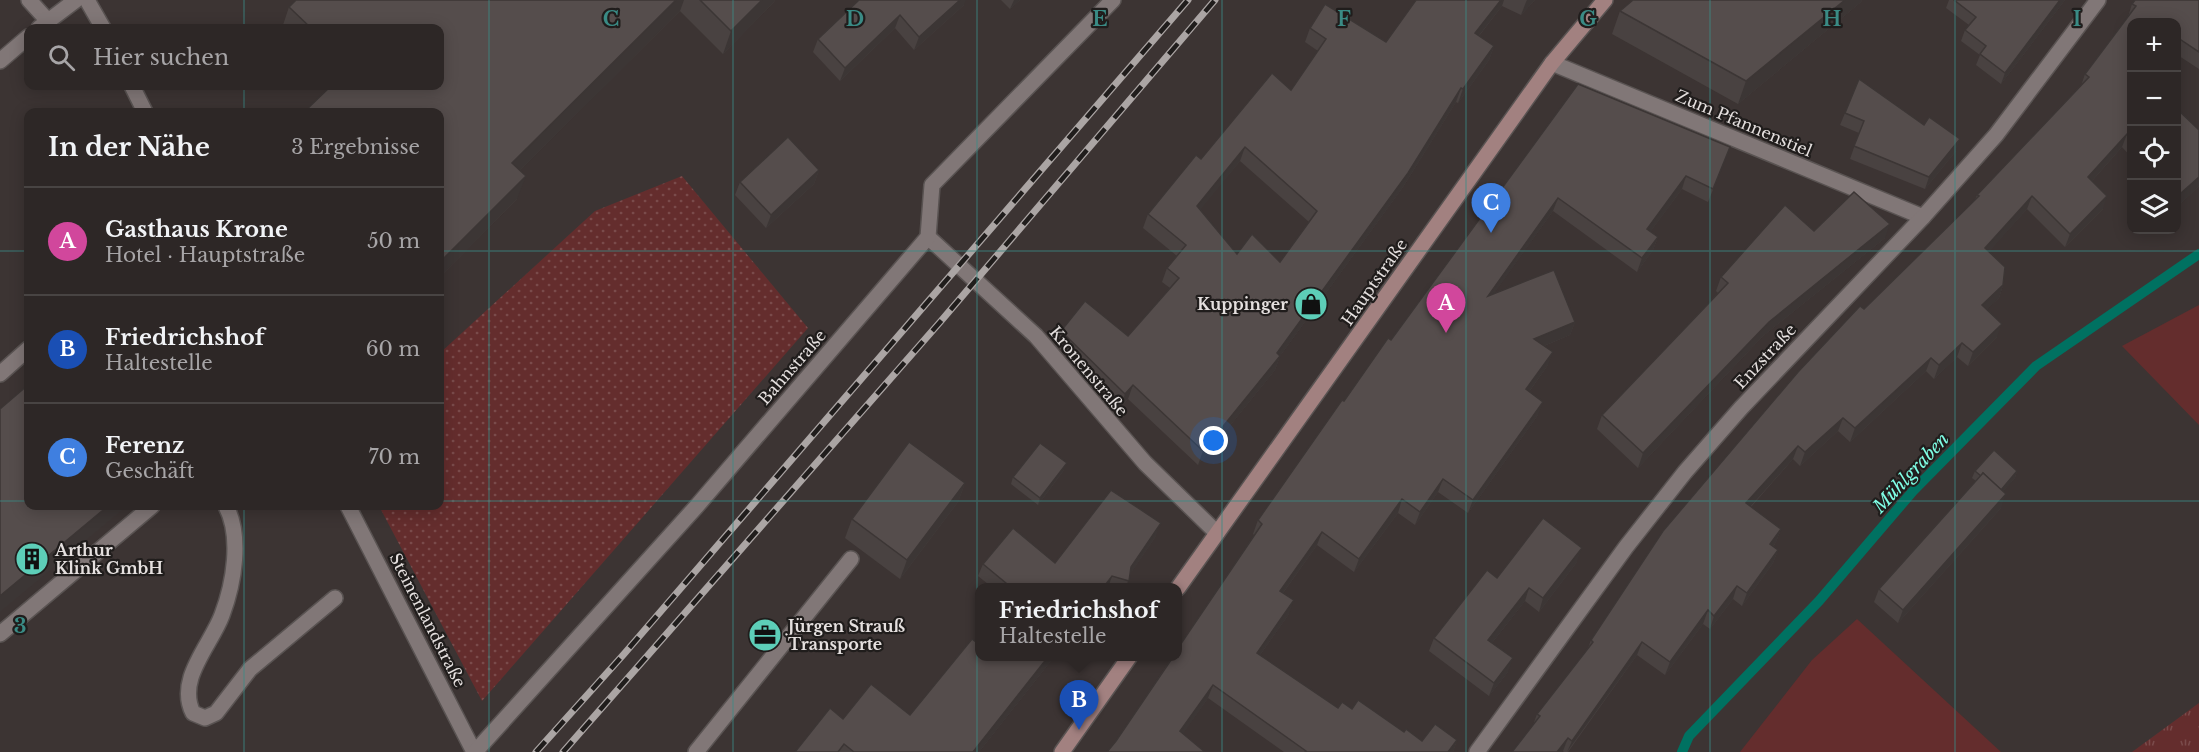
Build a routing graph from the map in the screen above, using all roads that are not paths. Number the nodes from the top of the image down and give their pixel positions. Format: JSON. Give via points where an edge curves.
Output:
{"nodes":[{"id":1,"x":29,"y":0,"type":"edge"},
{"id":2,"x":76,"y":0,"type":"edge"},
{"id":3,"x":87,"y":0,"type":"edge"},
{"id":4,"x":1113,"y":0,"type":"edge"},
{"id":5,"x":1605,"y":0,"type":"edge"},
{"id":6,"x":2098,"y":0,"type":"edge"},
{"id":7,"x":42,"y":24,"type":"edge"},
{"id":8,"x":44,"y":24,"type":"edge"},
{"id":9,"x":101,"y":24,"type":"edge"},
{"id":10,"x":24,"y":40,"type":"edge"},
{"id":11,"x":0,"y":61,"type":"edge"},
{"id":12,"x":1552,"y":63,"type":"junction"},
{"id":13,"x":134,"y":90,"type":"edge"},
{"id":14,"x":143,"y":108,"type":"edge"},
{"id":15,"x":1923,"y":217,"type":"junction"},
{"id":16,"x":928,"y":237,"type":"junction"},
{"id":17,"x":24,"y":353,"type":"edge"},
{"id":18,"x":0,"y":374,"type":"edge"},
{"id":19,"x":147,"y":510,"type":"edge"},
{"id":20,"x":227,"y":510,"type":"edge"},
{"id":21,"x":350,"y":510,"type":"edge"},
{"id":22,"x":1218,"y":533,"type":"junction"},
{"id":23,"x":852,"y":559,"type":"dead end"},
{"id":24,"x":1182,"y":583,"type":"edge"},
{"id":25,"x":335,"y":598,"type":"dead end"},
{"id":26,"x":0,"y":634,"type":"edge"},
{"id":27,"x":1127,"y":661,"type":"edge"},
{"id":28,"x":474,"y":752,"type":"edge"},
{"id":29,"x":696,"y":752,"type":"edge"},
{"id":30,"x":1062,"y":752,"type":"edge"},
{"id":31,"x":1477,"y":752,"type":"edge"}],
"edges":[{"from":1,"to":7,"type":"street"},
{"from":2,"to":8,"type":"street"},
{"from":3,"to":9,"type":"street"},
{"from":4,"to":16,"type":"street","via":[[932,185]]},
{"from":5,"to":12,"type":"street","name":"Hauptstraße"},
{"from":6,"to":15,"type":"street","name":"Enzstraße","via":[[1996,135]]},
{"from":10,"to":11,"type":"street"},
{"from":12,"to":15,"type":"street","name":"Zum Pfannenstiel"},
{"from":12,"to":22,"type":"street","name":"Hauptstraße"},
{"from":13,"to":14,"type":"street"},
{"from":15,"to":31,"type":"street","name":"Enzstraße","via":[[1685,472]]},
{"from":16,"to":22,"type":"street","name":"Kronenstraße","via":[[1036,336],[1145,463]]},
{"from":16,"to":28,"type":"street","name":"Bahnstraße","via":[[696,507]]},
{"from":17,"to":18,"type":"street"},
{"from":19,"to":26,"type":"street"},
{"from":20,"to":25,"type":"street","via":[[236,550],[222,617],[194,668],[188,704],[193,713],[205,718],[216,713],[250,669]]},
{"from":21,"to":28,"type":"street","name":"Steinenlandstraße"},
{"from":22,"to":24,"type":"street","name":"Hauptstraße"},
{"from":23,"to":29,"type":"street"},
{"from":27,"to":30,"type":"street"}]}
